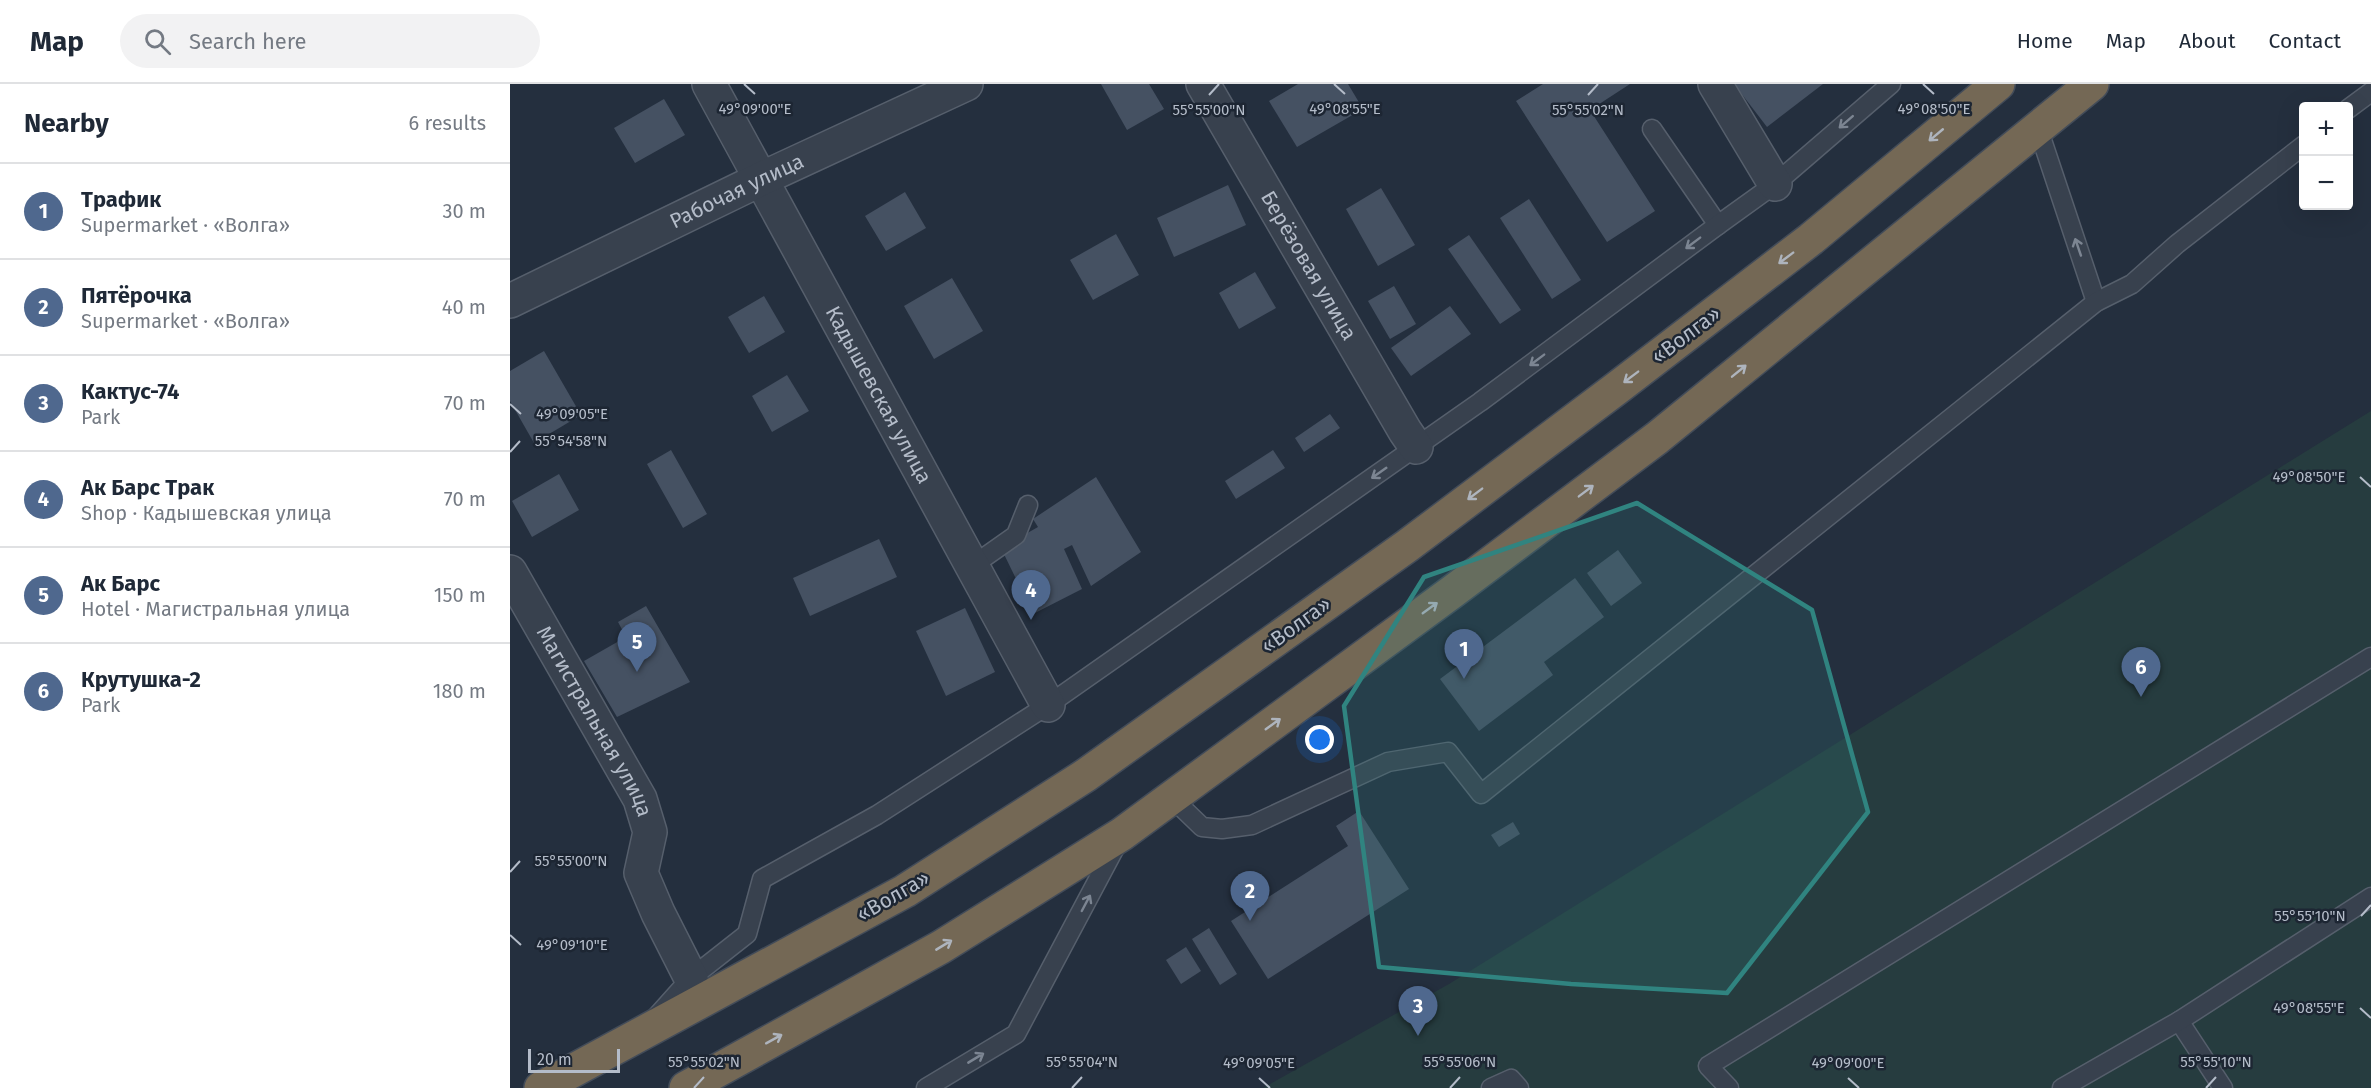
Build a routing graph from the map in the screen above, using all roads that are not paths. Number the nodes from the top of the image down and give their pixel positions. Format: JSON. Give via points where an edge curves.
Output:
{"nodes":[{"id":1,"x":709,"y":84,"type":"edge"},
{"id":2,"x":966,"y":84,"type":"edge"},
{"id":3,"x":1203,"y":84,"type":"edge"},
{"id":4,"x":1715,"y":84,"type":"edge"},
{"id":5,"x":1891,"y":84,"type":"edge"},
{"id":6,"x":1998,"y":84,"type":"edge"},
{"id":7,"x":2092,"y":84,"type":"edge"},
{"id":8,"x":2371,"y":92,"type":"edge"},
{"id":9,"x":2353,"y":106,"type":"edge"},
{"id":10,"x":2038,"y":128,"type":"junction"},
{"id":11,"x":1652,"y":129,"type":"dead end"},
{"id":12,"x":2299,"y":149,"type":"edge"},
{"id":13,"x":761,"y":179,"type":"junction"},
{"id":14,"x":1775,"y":184,"type":"junction"},
{"id":15,"x":1718,"y":225,"type":"junction"},
{"id":16,"x":510,"y":301,"type":"edge"},
{"id":17,"x":2096,"y":302,"type":"junction"},
{"id":18,"x":1416,"y":447,"type":"junction"},
{"id":19,"x":1028,"y":505,"type":"dead end"},
{"id":20,"x":972,"y":566,"type":"junction"},
{"id":21,"x":510,"y":573,"type":"edge"},
{"id":22,"x":2371,"y":657,"type":"edge"},
{"id":23,"x":1048,"y":705,"type":"junction"},
{"id":24,"x":1172,"y":798,"type":"junction"},
{"id":25,"x":1122,"y":834,"type":"junction"},
{"id":26,"x":2371,"y":897,"type":"edge"},
{"id":27,"x":691,"y":978,"type":"junction"},
{"id":28,"x":2179,"y":1021,"type":"junction"},
{"id":29,"x":638,"y":1037,"type":"junction"},
{"id":30,"x":541,"y":1088,"type":"edge"},
{"id":31,"x":686,"y":1088,"type":"edge"},
{"id":32,"x":926,"y":1088,"type":"edge"},
{"id":33,"x":1491,"y":1088,"type":"edge"},
{"id":34,"x":1519,"y":1088,"type":"edge"},
{"id":35,"x":1729,"y":1088,"type":"edge"},
{"id":36,"x":2062,"y":1088,"type":"edge"},
{"id":37,"x":2223,"y":1088,"type":"edge"}],
"edges":[{"from":1,"to":13,"type":"street","name":"Кадышевская улица"},
{"from":2,"to":13,"type":"street","name":"Рабочая улица"},
{"from":3,"to":18,"type":"street","name":"Берёзовая улица"},
{"from":4,"to":14,"type":"street"},
{"from":5,"to":14,"type":"lane","one_way":true},
{"from":6,"to":29,"type":"highway","name":"«Волга»","one_way":true,"via":[[1811,239],[1607,395],[1407,546],[1086,775],[905,891]]},
{"from":7,"to":10,"type":"highway"},
{"from":8,"to":9,"type":"lane"},
{"from":17,"to":10,"type":"lane","one_way":true},
{"from":24,"to":10,"type":"highway","one_way":true,"via":[[1657,438]]},
{"from":11,"to":15,"type":"lane"},
{"from":12,"to":17,"type":"lane","via":[[2132,284]]},
{"from":13,"to":16,"type":"street","name":"Рабочая улица"},
{"from":13,"to":20,"type":"street","name":"Кадышевская улица"},
{"from":14,"to":15,"type":"lane"},
{"from":15,"to":18,"type":"lane","one_way":true},
{"from":17,"to":24,"type":"lane","via":[[1481,795],[1448,752],[1388,762],[1252,825],[1202,827]]},
{"from":18,"to":23,"type":"lane","one_way":true},
{"from":19,"to":20,"type":"lane","via":[[1016,535]]},
{"from":20,"to":23,"type":"street","name":"Кадышевская улица"},
{"from":21,"to":27,"type":"street","name":"Магистральная улица","via":[[640,799],[650,832],[641,873]]},
{"from":22,"to":35,"type":"lane","via":[[1708,1066]]},
{"from":23,"to":27,"type":"lane","via":[[877,815],[762,879],[747,934]]},
{"from":24,"to":25,"type":"highway"},
{"from":31,"to":25,"type":"highway","one_way":true,"via":[[941,947]]},
{"from":32,"to":25,"type":"lane","one_way":true,"via":[[1016,1034]]},
{"from":26,"to":28,"type":"lane"},
{"from":27,"to":29,"type":"lane"},
{"from":28,"to":36,"type":"lane"},
{"from":28,"to":37,"type":"lane"},
{"from":29,"to":30,"type":"highway","name":"«Волга»"},
{"from":33,"to":34,"type":"lane","via":[[1511,1079]]}]}
